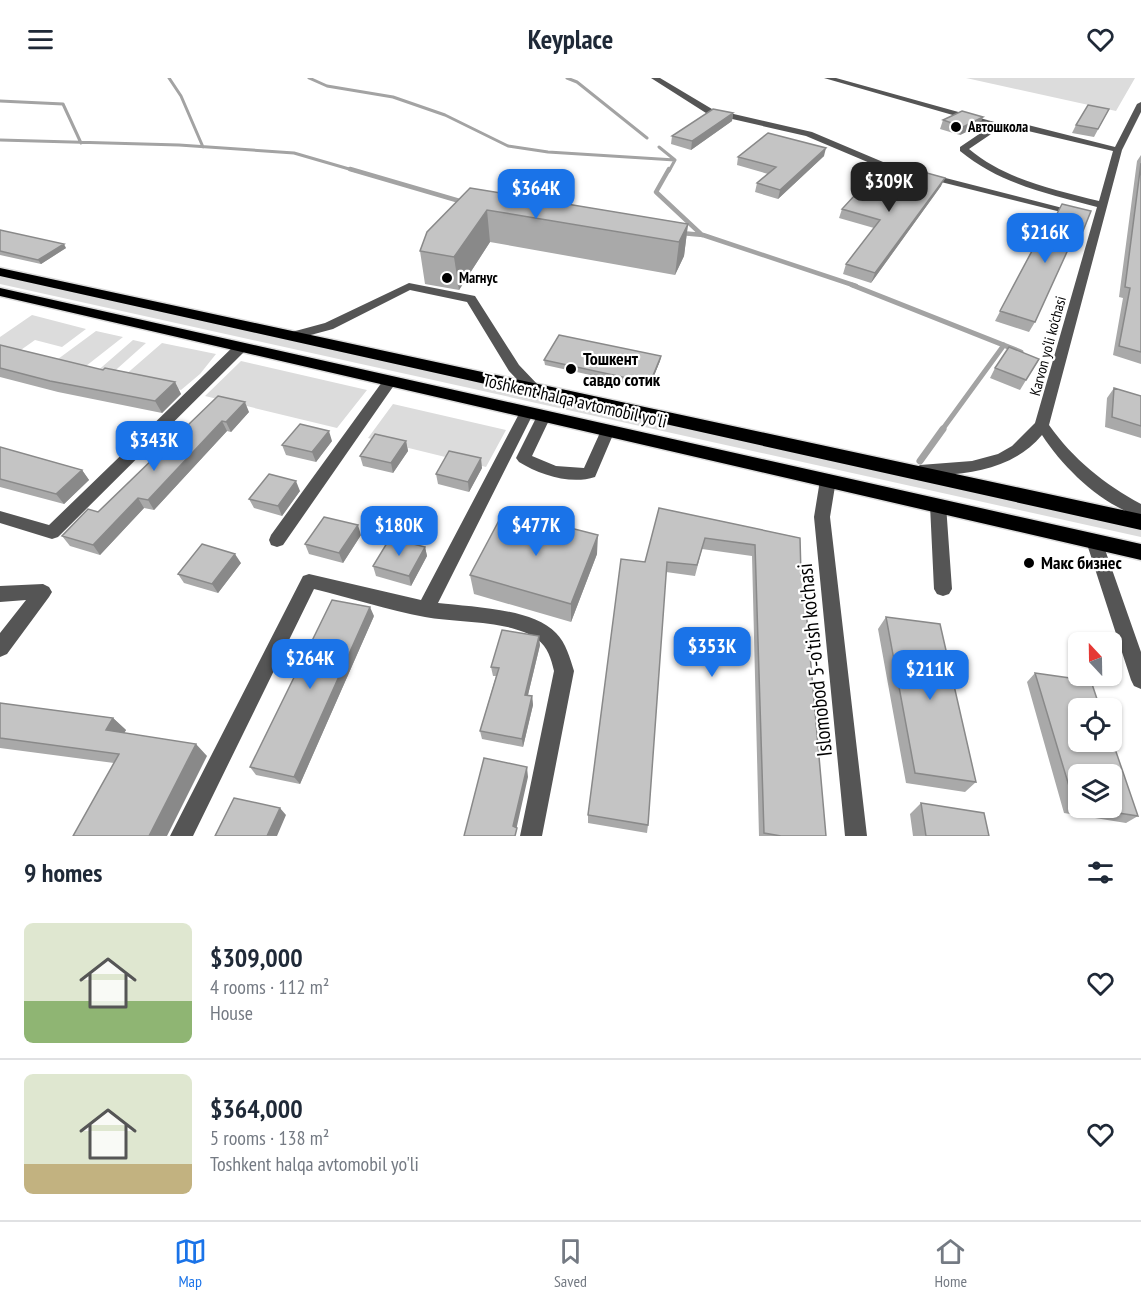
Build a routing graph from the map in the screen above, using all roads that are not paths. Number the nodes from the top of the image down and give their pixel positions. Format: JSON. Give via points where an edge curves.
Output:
{"nodes":[{"id":1,"x":655,"y":78,"type":"edge"},
{"id":2,"x":828,"y":78,"type":"edge"},
{"id":3,"x":1141,"y":104,"type":"edge"},
{"id":4,"x":998,"y":125,"type":"junction"},
{"id":5,"x":1118,"y":150,"type":"junction"},
{"id":6,"x":1101,"y":205,"type":"junction"},
{"id":7,"x":1098,"y":218,"type":"junction"},
{"id":8,"x":0,"y":272,"type":"edge"},
{"id":9,"x":0,"y":292,"type":"edge"},
{"id":10,"x":292,"y":336,"type":"junction"},
{"id":11,"x":241,"y":347,"type":"junction"},
{"id":12,"x":390,"y":381,"type":"junction"},
{"id":13,"x":534,"y":389,"type":"junction"},
{"id":14,"x":536,"y":414,"type":"junction"},
{"id":15,"x":1042,"y":425,"type":"junction"},
{"id":16,"x":608,"y":430,"type":"junction"},
{"id":17,"x":913,"y":472,"type":"junction"},
{"id":18,"x":828,"y":480,"type":"junction"},
{"id":19,"x":938,"y":505,"type":"junction"},
{"id":20,"x":1141,"y":511,"type":"edge"},
{"id":21,"x":0,"y":516,"type":"edge"},
{"id":22,"x":1141,"y":522,"type":"edge"},
{"id":23,"x":277,"y":540,"type":"dead end"},
{"id":24,"x":1094,"y":541,"type":"junction"},
{"id":25,"x":1141,"y":552,"type":"edge"},
{"id":26,"x":943,"y":589,"type":"dead end"},
{"id":27,"x":0,"y":594,"type":"edge"},
{"id":28,"x":426,"y":609,"type":"junction"},
{"id":29,"x":0,"y":648,"type":"edge"},
{"id":30,"x":1141,"y":680,"type":"edge"},
{"id":31,"x":181,"y":836,"type":"edge"},
{"id":32,"x":531,"y":836,"type":"edge"},
{"id":33,"x":856,"y":836,"type":"edge"}],
"edges":[{"from":1,"to":7,"type":"street","via":[[709,111],[809,134],[880,164]]},
{"from":2,"to":4,"type":"street"},
{"from":3,"to":5,"type":"street","name":"Karvon yo‘li ko'chasi"},
{"from":4,"to":5,"type":"street","via":[[1028,128]]},
{"from":4,"to":6,"type":"street","via":[[963,149],[978,163],[1052,192]]},
{"from":5,"to":6,"type":"street","name":"Karvon yo‘li ko'chasi"},
{"from":6,"to":7,"type":"street","name":"Karvon yo‘li ko'chasi"},
{"from":7,"to":15,"type":"street","name":"Karvon yo‘li ko'chasi"},
{"from":8,"to":10,"type":"highway","name":"Toshkent halqa avtomobil yo'li"},
{"from":9,"to":11,"type":"highway","name":"Toshkent halqa avtomobil yo'li"},
{"from":10,"to":13,"type":"highway","name":"Toshkent halqa avtomobil yo'li"},
{"from":10,"to":13,"type":"street","via":[[329,326],[409,286],[471,299],[514,368]]},
{"from":11,"to":12,"type":"highway","name":"Toshkent halqa avtomobil yo'li"},
{"from":11,"to":21,"type":"street","via":[[52,532]]},
{"from":12,"to":14,"type":"highway","name":"Toshkent halqa avtomobil yo'li"},
{"from":12,"to":23,"type":"street"},
{"from":13,"to":17,"type":"highway","name":"Toshkent halqa avtomobil yo'li"},
{"from":14,"to":16,"type":"highway","name":"Toshkent halqa avtomobil yo'li"},
{"from":14,"to":16,"type":"street","via":[[524,458],[534,465],[582,475],[590,473]]},
{"from":14,"to":28,"type":"street"},
{"from":15,"to":17,"type":"street","via":[[1023,447],[996,461],[959,469]]},
{"from":15,"to":20,"type":"street","via":[[1082,473]]},
{"from":16,"to":18,"type":"highway","name":"Toshkent halqa avtomobil yo'li"},
{"from":17,"to":22,"type":"highway","name":"Toshkent halqa avtomobil yo'li"},
{"from":18,"to":19,"type":"highway","name":"Toshkent halqa avtomobil yo'li"},
{"from":18,"to":33,"type":"street","name":"Islomobod 5-o'tish ko'chasi","via":[[822,517]]},
{"from":19,"to":24,"type":"highway","name":"Toshkent halqa avtomobil yo'li"},
{"from":19,"to":26,"type":"street"},
{"from":24,"to":25,"type":"highway","name":"Toshkent halqa avtomobil yo'li"},
{"from":24,"to":30,"type":"street"},
{"from":27,"to":29,"type":"street","via":[[43,592]]},
{"from":28,"to":31,"type":"street","via":[[309,581]]},
{"from":28,"to":32,"type":"street","via":[[540,631],[561,656],[564,671]]}]}
